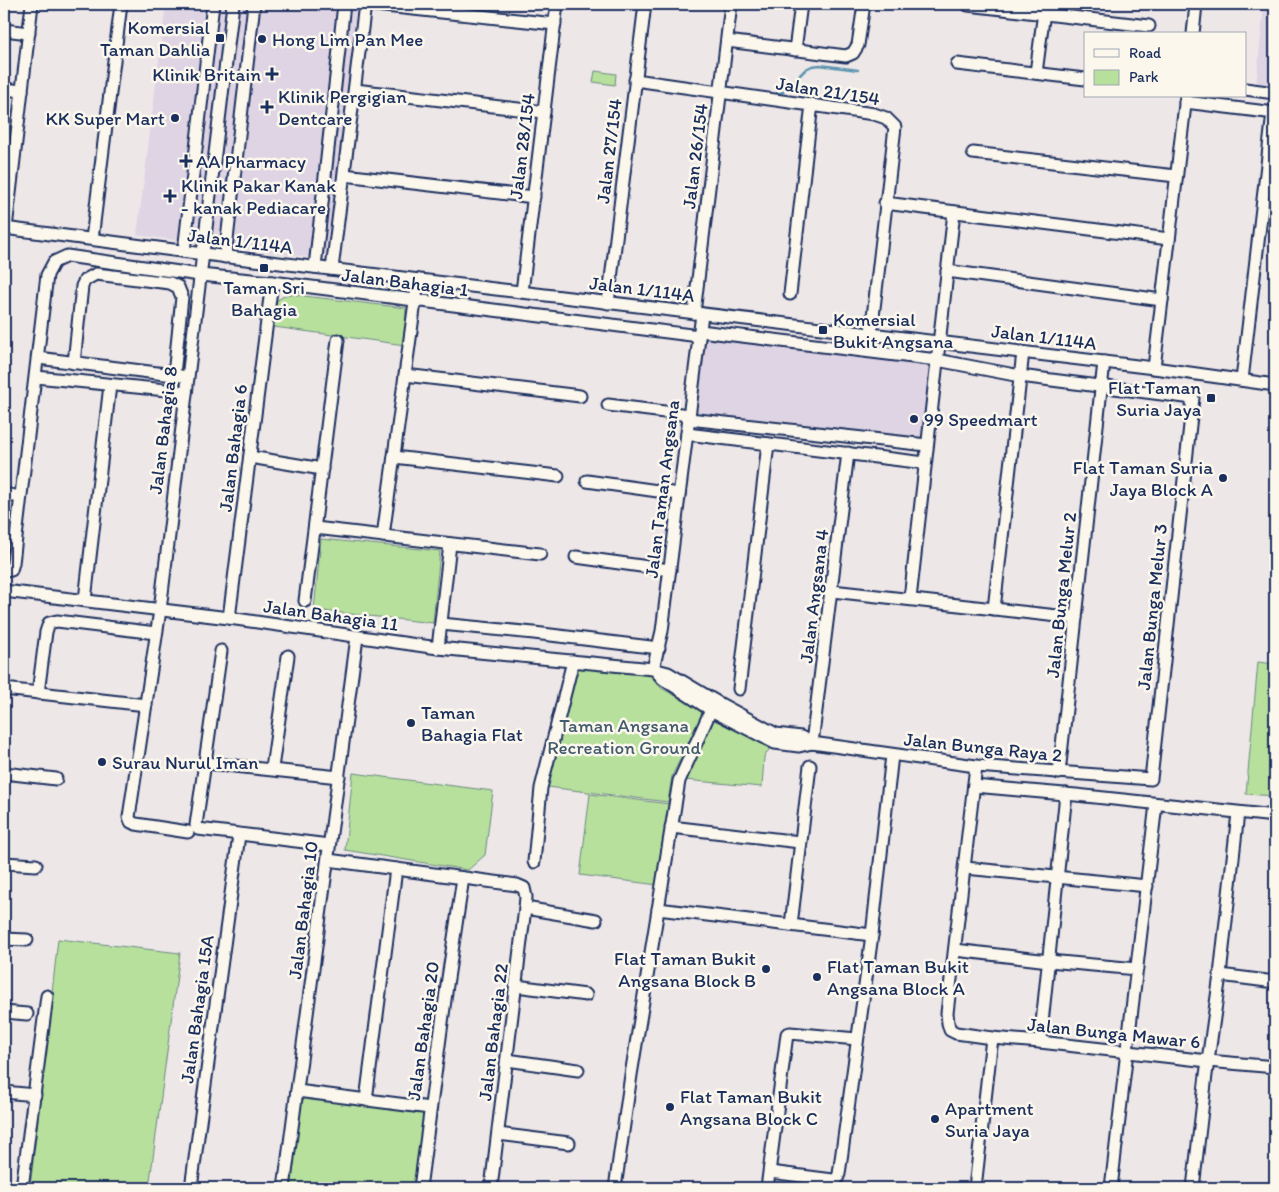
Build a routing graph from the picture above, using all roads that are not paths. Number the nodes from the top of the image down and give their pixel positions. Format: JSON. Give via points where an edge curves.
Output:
{"nodes":[{"id":1,"x":32,"y":4,"type":"edge"},
{"id":2,"x":121,"y":4,"type":"edge"},
{"id":3,"x":213,"y":4,"type":"edge"},
{"id":4,"x":233,"y":4,"type":"edge"},
{"id":5,"x":254,"y":4,"type":"edge"},
{"id":6,"x":344,"y":4,"type":"edge"},
{"id":7,"x":366,"y":4,"type":"edge"},
{"id":8,"x":557,"y":4,"type":"edge"},
{"id":9,"x":645,"y":4,"type":"edge"},
{"id":10,"x":731,"y":4,"type":"edge"},
{"id":11,"x":801,"y":4,"type":"edge"},
{"id":12,"x":864,"y":4,"type":"edge"},
{"id":13,"x":1196,"y":4,"type":"edge"},
{"id":14,"x":968,"y":6,"type":"dead end"},
{"id":15,"x":1044,"y":9,"type":"edge"},
{"id":16,"x":470,"y":10,"type":"edge"},
{"id":17,"x":554,"y":24,"type":"junction"},
{"id":18,"x":1149,"y":26,"type":"dead end"},
{"id":19,"x":4,"y":30,"type":"edge"},
{"id":20,"x":1193,"y":32,"type":"edge"},
{"id":21,"x":29,"y":34,"type":"junction"},
{"id":22,"x":727,"y":41,"type":"junction"},
{"id":23,"x":795,"y":50,"type":"junction"},
{"id":24,"x":957,"y":64,"type":"dead end"},
{"id":25,"x":1036,"y":73,"type":"junction"},
{"id":26,"x":1084,"y":79,"type":"edge"},
{"id":27,"x":635,"y":80,"type":"junction"},
{"id":28,"x":4,"y":89,"type":"edge"},
{"id":29,"x":1246,"y":89,"type":"edge"},
{"id":30,"x":355,"y":90,"type":"junction"},
{"id":31,"x":22,"y":91,"type":"junction"},
{"id":32,"x":720,"y":93,"type":"junction"},
{"id":33,"x":1275,"y":93,"type":"edge"},
{"id":34,"x":1185,"y":99,"type":"edge"},
{"id":35,"x":812,"y":104,"type":"junction"},
{"id":36,"x":544,"y":112,"type":"junction"},
{"id":37,"x":1274,"y":113,"type":"edge"},
{"id":38,"x":973,"y":153,"type":"dead end"},
{"id":39,"x":344,"y":175,"type":"junction"},
{"id":40,"x":1176,"y":176,"type":"junction"},
{"id":41,"x":534,"y":196,"type":"junction"},
{"id":42,"x":885,"y":203,"type":"junction"},
{"id":43,"x":954,"y":212,"type":"junction"},
{"id":44,"x":5,"y":228,"type":"edge"},
{"id":45,"x":92,"y":239,"type":"junction"},
{"id":46,"x":1169,"y":239,"type":"junction"},
{"id":47,"x":184,"y":251,"type":"junction"},
{"id":48,"x":204,"y":254,"type":"junction"},
{"id":49,"x":225,"y":256,"type":"junction"},
{"id":50,"x":315,"y":268,"type":"junction"},
{"id":51,"x":332,"y":270,"type":"junction"},
{"id":52,"x":947,"y":271,"type":"junction"},
{"id":53,"x":200,"y":275,"type":"junction"},
{"id":54,"x":418,"y":280,"type":"junction"},
{"id":55,"x":272,"y":282,"type":"junction"},
{"id":56,"x":522,"y":292,"type":"junction"},
{"id":57,"x":790,"y":294,"type":"dead end"},
{"id":58,"x":1162,"y":300,"type":"junction"},
{"id":59,"x":415,"y":301,"type":"junction"},
{"id":60,"x":608,"y":302,"type":"junction"},
{"id":61,"x":698,"y":313,"type":"junction"},
{"id":62,"x":699,"y":334,"type":"junction"},
{"id":63,"x":871,"y":334,"type":"junction"},
{"id":64,"x":338,"y":340,"type":"dead end"},
{"id":65,"x":938,"y":342,"type":"junction"},
{"id":66,"x":1023,"y":352,"type":"junction"},
{"id":67,"x":38,"y":358,"type":"junction"},
{"id":68,"x":936,"y":360,"type":"junction"},
{"id":69,"x":1104,"y":362,"type":"junction"},
{"id":70,"x":74,"y":363,"type":"junction"},
{"id":71,"x":1154,"y":368,"type":"junction"},
{"id":72,"x":174,"y":375,"type":"junction"},
{"id":73,"x":405,"y":375,"type":"junction"},
{"id":74,"x":187,"y":376,"type":"junction"},
{"id":75,"x":1020,"y":376,"type":"junction"},
{"id":76,"x":36,"y":377,"type":"junction"},
{"id":77,"x":1242,"y":380,"type":"junction"},
{"id":78,"x":1275,"y":384,"type":"edge"},
{"id":79,"x":110,"y":385,"type":"junction"},
{"id":80,"x":1101,"y":386,"type":"junction"},
{"id":81,"x":186,"y":392,"type":"junction"},
{"id":82,"x":580,"y":396,"type":"dead end"},
{"id":83,"x":608,"y":405,"type":"dead end"},
{"id":84,"x":689,"y":417,"type":"junction"},
{"id":85,"x":687,"y":434,"type":"junction"},
{"id":86,"x":768,"y":444,"type":"junction"},
{"id":87,"x":927,"y":445,"type":"junction"},
{"id":88,"x":848,"y":453,"type":"junction"},
{"id":89,"x":250,"y":457,"type":"junction"},
{"id":90,"x":394,"y":458,"type":"junction"},
{"id":91,"x":925,"y":463,"type":"junction"},
{"id":92,"x":322,"y":469,"type":"junction"},
{"id":93,"x":558,"y":476,"type":"dead end"},
{"id":94,"x":587,"y":481,"type":"dead end"},
{"id":95,"x":4,"y":494,"type":"edge"},
{"id":96,"x":679,"y":494,"type":"junction"},
{"id":97,"x":20,"y":497,"type":"junction"},
{"id":98,"x":314,"y":528,"type":"junction"},
{"id":99,"x":383,"y":536,"type":"junction"},
{"id":100,"x":450,"y":544,"type":"junction"},
{"id":101,"x":540,"y":554,"type":"dead end"},
{"id":102,"x":576,"y":557,"type":"dead end"},
{"id":103,"x":7,"y":570,"type":"edge"},
{"id":104,"x":670,"y":570,"type":"junction"},
{"id":105,"x":4,"y":591,"type":"edge"},
{"id":106,"x":832,"y":591,"type":"junction"},
{"id":107,"x":85,"y":600,"type":"junction"},
{"id":108,"x":910,"y":600,"type":"junction"},
{"id":109,"x":306,"y":601,"type":"dead end"},
{"id":110,"x":994,"y":609,"type":"junction"},
{"id":111,"x":160,"y":610,"type":"junction"},
{"id":112,"x":229,"y":618,"type":"junction"},
{"id":113,"x":1076,"y":618,"type":"junction"},
{"id":114,"x":441,"y":624,"type":"junction"},
{"id":115,"x":156,"y":633,"type":"junction"},
{"id":116,"x":357,"y":637,"type":"junction"},
{"id":117,"x":438,"y":648,"type":"junction"},
{"id":118,"x":659,"y":648,"type":"junction"},
{"id":119,"x":221,"y":651,"type":"dead end"},
{"id":120,"x":288,"y":656,"type":"dead end"},
{"id":121,"x":573,"y":661,"type":"junction"},
{"id":122,"x":653,"y":668,"type":"junction"},
{"id":123,"x":4,"y":689,"type":"edge"},
{"id":124,"x":739,"y":689,"type":"dead end"},
{"id":125,"x":38,"y":693,"type":"junction"},
{"id":126,"x":146,"y":706,"type":"junction"},
{"id":127,"x":713,"y":706,"type":"junction"},
{"id":128,"x":812,"y":743,"type":"junction"},
{"id":129,"x":892,"y":755,"type":"junction"},
{"id":130,"x":206,"y":762,"type":"junction"},
{"id":131,"x":810,"y":766,"type":"dead end"},
{"id":132,"x":976,"y":766,"type":"junction"},
{"id":133,"x":272,"y":768,"type":"junction"},
{"id":134,"x":4,"y":773,"type":"edge"},
{"id":135,"x":1059,"y":773,"type":"junction"},
{"id":136,"x":339,"y":776,"type":"junction"},
{"id":137,"x":56,"y":779,"type":"dead end"},
{"id":138,"x":1151,"y":779,"type":"joint"},
{"id":139,"x":974,"y":786,"type":"junction"},
{"id":140,"x":1066,"y":794,"type":"junction"},
{"id":141,"x":1156,"y":804,"type":"junction"},
{"id":142,"x":1238,"y":813,"type":"junction"},
{"id":143,"x":1275,"y":816,"type":"edge"},
{"id":144,"x":671,"y":827,"type":"junction"},
{"id":145,"x":193,"y":830,"type":"junction"},
{"id":146,"x":238,"y":835,"type":"junction"},
{"id":147,"x":800,"y":842,"type":"junction"},
{"id":148,"x":329,"y":845,"type":"junction"},
{"id":149,"x":328,"y":860,"type":"junction"},
{"id":150,"x":4,"y":862,"type":"edge"},
{"id":151,"x":534,"y":862,"type":"dead end"},
{"id":152,"x":36,"y":865,"type":"dead end"},
{"id":153,"x":965,"y":868,"type":"junction"},
{"id":154,"x":396,"y":869,"type":"junction"},
{"id":155,"x":1058,"y":877,"type":"junction"},
{"id":156,"x":463,"y":878,"type":"junction"},
{"id":157,"x":1147,"y":886,"type":"junction"},
{"id":158,"x":526,"y":908,"type":"junction"},
{"id":159,"x":658,"y":909,"type":"junction"},
{"id":160,"x":596,"y":920,"type":"dead end"},
{"id":161,"x":791,"y":924,"type":"junction"},
{"id":162,"x":872,"y":935,"type":"junction"},
{"id":163,"x":4,"y":938,"type":"edge"},
{"id":164,"x":27,"y":940,"type":"dead end"},
{"id":165,"x":955,"y":950,"type":"junction"},
{"id":166,"x":1050,"y":961,"type":"junction"},
{"id":167,"x":1137,"y":969,"type":"junction"},
{"id":168,"x":1220,"y":975,"type":"junction"},
{"id":169,"x":1275,"y":982,"type":"edge"},
{"id":170,"x":516,"y":986,"type":"junction"},
{"id":171,"x":586,"y":995,"type":"dead end"},
{"id":172,"x":47,"y":996,"type":"dead end"},
{"id":173,"x":4,"y":1012,"type":"edge"},
{"id":174,"x":27,"y":1014,"type":"dead end"},
{"id":175,"x":992,"y":1038,"type":"junction"},
{"id":176,"x":857,"y":1039,"type":"junction"},
{"id":177,"x":1040,"y":1042,"type":"junction"},
{"id":178,"x":1128,"y":1051,"type":"junction"},
{"id":179,"x":507,"y":1060,"type":"junction"},
{"id":180,"x":1208,"y":1061,"type":"junction"},
{"id":181,"x":1275,"y":1066,"type":"edge"},
{"id":182,"x":578,"y":1070,"type":"dead end"},
{"id":183,"x":297,"y":1091,"type":"junction"},
{"id":184,"x":4,"y":1092,"type":"edge"},
{"id":185,"x":35,"y":1095,"type":"junction"},
{"id":186,"x":366,"y":1100,"type":"junction"},
{"id":187,"x":430,"y":1108,"type":"junction"},
{"id":188,"x":498,"y":1134,"type":"junction"},
{"id":189,"x":569,"y":1143,"type":"dead end"},
{"id":190,"x":770,"y":1172,"type":"junction"},
{"id":191,"x":22,"y":1188,"type":"edge"},
{"id":192,"x":191,"y":1188,"type":"edge"},
{"id":193,"x":284,"y":1188,"type":"edge"},
{"id":194,"x":420,"y":1188,"type":"edge"},
{"id":195,"x":491,"y":1188,"type":"edge"},
{"id":196,"x":615,"y":1188,"type":"edge"},
{"id":197,"x":767,"y":1188,"type":"edge"},
{"id":198,"x":975,"y":1188,"type":"edge"},
{"id":199,"x":1111,"y":1188,"type":"edge"},
{"id":200,"x":1193,"y":1188,"type":"edge"}],
"edges":[{"from":1,"to":21,"type":"street"},
{"from":2,"to":45,"type":"street"},
{"from":3,"to":47,"type":"street"},
{"from":4,"to":48,"type":"street","name":"Jalan Bahagia 8"},
{"from":5,"to":49,"type":"street"},
{"from":6,"to":50,"type":"street"},
{"from":7,"to":16,"type":"street"},
{"from":7,"to":30,"type":"street"},
{"from":8,"to":17,"type":"street","name":"Jalan 28/154"},
{"from":9,"to":27,"type":"street","name":"Jalan 27/154"},
{"from":10,"to":22,"type":"street","name":"Jalan 26/154"},
{"from":11,"to":23,"type":"street"},
{"from":12,"to":23,"type":"street","via":[[858,45],[853,53],[846,56]]},
{"from":13,"to":20,"type":"street"},
{"from":14,"to":15,"type":"street"},
{"from":15,"to":18,"type":"street"},
{"from":15,"to":25,"type":"street"},
{"from":16,"to":17,"type":"street"},
{"from":17,"to":36,"type":"street","name":"Jalan 28/154"},
{"from":19,"to":21,"type":"street"},
{"from":21,"to":31,"type":"street"},
{"from":22,"to":23,"type":"street"},
{"from":22,"to":32,"type":"street","name":"Jalan 26/154"},
{"from":24,"to":25,"type":"street"},
{"from":25,"to":26,"type":"street"},
{"from":27,"to":32,"type":"street","name":"Jalan 21/154"},
{"from":27,"to":60,"type":"street","name":"Jalan 27/154"},
{"from":28,"to":31,"type":"street"},
{"from":29,"to":33,"type":"street"},
{"from":30,"to":36,"type":"street"},
{"from":30,"to":39,"type":"street"},
{"from":31,"to":44,"type":"street"},
{"from":32,"to":35,"type":"street","name":"Jalan 21/154"},
{"from":32,"to":61,"type":"street","name":"Jalan 26/154"},
{"from":34,"to":37,"type":"street"},
{"from":34,"to":40,"type":"street"},
{"from":35,"to":42,"type":"street","name":"Jalan 21/154","via":[[874,114],[886,118],[894,127]]},
{"from":35,"to":57,"type":"street"},
{"from":36,"to":41,"type":"street","name":"Jalan 28/154"},
{"from":37,"to":77,"type":"street"},
{"from":38,"to":40,"type":"street"},
{"from":39,"to":41,"type":"street"},
{"from":39,"to":51,"type":"street"},
{"from":40,"to":46,"type":"street"},
{"from":41,"to":56,"type":"street","name":"Jalan 28/154"},
{"from":42,"to":43,"type":"street"},
{"from":42,"to":63,"type":"street","name":"Jalan 21/154"},
{"from":43,"to":46,"type":"street"},
{"from":43,"to":52,"type":"street"},
{"from":44,"to":45,"type":"street","name":"Jalan 1/114A"},
{"from":45,"to":47,"type":"street","name":"Jalan 1/114A"},
{"from":46,"to":58,"type":"street"},
{"from":47,"to":48,"type":"street","name":"Jalan 1/114A"},
{"from":48,"to":49,"type":"street","name":"Jalan 1/114A"},
{"from":48,"to":53,"type":"street","name":"Jalan Bahagia 8"},
{"from":49,"to":50,"type":"street","name":"Jalan 1/114A"},
{"from":50,"to":51,"type":"street","name":"Jalan 1/114A"},
{"from":51,"to":54,"type":"street","name":"Jalan 1/114A"},
{"from":52,"to":58,"type":"street"},
{"from":52,"to":65,"type":"street"},
{"from":53,"to":55,"type":"street","name":"Jalan Bahagia 1"},
{"from":53,"to":67,"type":"street","name":"Jalan Bahagia 1","via":[[67,256],[54,262],[47,275]]},
{"from":53,"to":74,"type":"street","name":"Jalan Bahagia 8"},
{"from":54,"to":56,"type":"street","name":"Jalan 1/114A"},
{"from":54,"to":59,"type":"street"},
{"from":55,"to":59,"type":"street","name":"Jalan Bahagia 1"},
{"from":55,"to":89,"type":"street","name":"Jalan Bahagia 6"},
{"from":56,"to":60,"type":"street","name":"Jalan 1/114A"},
{"from":58,"to":71,"type":"street"},
{"from":59,"to":62,"type":"street","name":"Jalan Bahagia 1"},
{"from":59,"to":73,"type":"street"},
{"from":60,"to":61,"type":"street","name":"Jalan 1/114A"},
{"from":61,"to":62,"type":"street","name":"Jalan Taman Angsana"},
{"from":61,"to":63,"type":"street","name":"Jalan 1/114A"},
{"from":62,"to":68,"type":"street","name":"Jalan Bunga Melur 3"},
{"from":62,"to":84,"type":"street","name":"Jalan Taman Angsana"},
{"from":63,"to":65,"type":"street","name":"Jalan 1/114A"},
{"from":64,"to":92,"type":"street"},
{"from":65,"to":66,"type":"street","name":"Jalan 1/114A"},
{"from":65,"to":68,"type":"street"},
{"from":66,"to":69,"type":"street","name":"Jalan 1/114A"},
{"from":66,"to":75,"type":"street"},
{"from":67,"to":70,"type":"street"},
{"from":67,"to":76,"type":"street","name":"Jalan Bahagia 1"},
{"from":68,"to":75,"type":"street","name":"Jalan Bunga Melur 3"},
{"from":68,"to":87,"type":"street"},
{"from":69,"to":71,"type":"street","name":"Jalan 1/114A"},
{"from":69,"to":80,"type":"street","name":"Jalan Bunga Melur 2"},
{"from":70,"to":72,"type":"street"},
{"from":70,"to":72,"type":"street","via":[[82,286],[85,280],[96,274],[170,283],[178,287],[182,297]]},
{"from":71,"to":77,"type":"street","name":"Jalan 1/114A"},
{"from":72,"to":74,"type":"street"},
{"from":73,"to":82,"type":"street"},
{"from":73,"to":90,"type":"street"},
{"from":74,"to":81,"type":"street","name":"Jalan Bahagia 8"},
{"from":75,"to":80,"type":"street","name":"Jalan Bunga Melur 3"},
{"from":75,"to":110,"type":"street"},
{"from":76,"to":79,"type":"street"},
{"from":76,"to":97,"type":"street","name":"Jalan Bahagia 1"},
{"from":77,"to":78,"type":"street","name":"Jalan 1/114A"},
{"from":79,"to":81,"type":"street"},
{"from":79,"to":107,"type":"street"},
{"from":80,"to":113,"type":"street","name":"Jalan Bunga Melur 2"},
{"from":80,"to":138,"type":"street","name":"Jalan Bunga Melur 3","via":[[1193,398]]},
{"from":81,"to":111,"type":"street","name":"Jalan Bahagia 8"},
{"from":83,"to":84,"type":"street"},
{"from":84,"to":85,"type":"street","name":"Jalan Taman Angsana"},
{"from":84,"to":87,"type":"street"},
{"from":85,"to":86,"type":"street"},
{"from":85,"to":96,"type":"street","name":"Jalan Taman Angsana"},
{"from":86,"to":88,"type":"street"},
{"from":86,"to":124,"type":"street"},
{"from":87,"to":91,"type":"street"},
{"from":88,"to":91,"type":"street"},
{"from":88,"to":106,"type":"street","name":"Jalan Angsana 4"},
{"from":89,"to":92,"type":"street"},
{"from":89,"to":112,"type":"street","name":"Jalan Bahagia 6"},
{"from":90,"to":93,"type":"street"},
{"from":90,"to":99,"type":"street"},
{"from":91,"to":108,"type":"street"},
{"from":92,"to":98,"type":"street"},
{"from":94,"to":96,"type":"street"},
{"from":95,"to":97,"type":"street"},
{"from":96,"to":104,"type":"street","name":"Jalan Taman Angsana"},
{"from":97,"to":103,"type":"street","name":"Jalan Bahagia 1","via":[[13,563]]},
{"from":98,"to":99,"type":"street"},
{"from":98,"to":109,"type":"street"},
{"from":99,"to":100,"type":"street"},
{"from":100,"to":101,"type":"street"},
{"from":100,"to":114,"type":"street"},
{"from":102,"to":104,"type":"street"},
{"from":104,"to":118,"type":"street","name":"Jalan Taman Angsana"},
{"from":105,"to":107,"type":"street","name":"Jalan Bahagia 11"},
{"from":106,"to":108,"type":"street"},
{"from":106,"to":128,"type":"street","name":"Jalan Angsana 4"},
{"from":107,"to":111,"type":"street","name":"Jalan Bahagia 11"},
{"from":108,"to":110,"type":"street"},
{"from":110,"to":113,"type":"street"},
{"from":111,"to":112,"type":"street","name":"Jalan Bahagia 11"},
{"from":111,"to":115,"type":"street","name":"Jalan Bahagia 8"},
{"from":112,"to":116,"type":"street","name":"Jalan Bahagia 11"},
{"from":113,"to":135,"type":"street","name":"Jalan Bunga Melur 2"},
{"from":114,"to":117,"type":"street"},
{"from":114,"to":118,"type":"street"},
{"from":115,"to":125,"type":"street","via":[[57,621],[49,623]]},
{"from":115,"to":126,"type":"street","name":"Jalan Bahagia 8"},
{"from":116,"to":117,"type":"street","name":"Jalan Bahagia 11"},
{"from":116,"to":136,"type":"street","name":"Jalan Bahagia 10"},
{"from":117,"to":121,"type":"street","name":"Jalan Bahagia 11"},
{"from":118,"to":122,"type":"street","name":"Jalan Taman Angsana"},
{"from":119,"to":130,"type":"street"},
{"from":120,"to":133,"type":"street"},
{"from":121,"to":122,"type":"street","name":"Jalan Bahagia 11"},
{"from":121,"to":151,"type":"street","via":[[541,788]]},
{"from":122,"to":127,"type":"street","name":"Jalan Bunga Raya 2","via":[[663,679]]},
{"from":123,"to":125,"type":"street"},
{"from":125,"to":126,"type":"street"},
{"from":126,"to":145,"type":"street","name":"Jalan Bahagia 8","via":[[129,817],[136,824]]},
{"from":127,"to":128,"type":"street","name":"Jalan Bunga Raya 2","via":[[775,743],[799,746]]},
{"from":127,"to":144,"type":"street","via":[[679,781]]},
{"from":128,"to":129,"type":"street","name":"Jalan Bunga Raya 2"},
{"from":129,"to":132,"type":"street","name":"Jalan Bunga Raya 2"},
{"from":129,"to":162,"type":"street"},
{"from":130,"to":133,"type":"street"},
{"from":130,"to":145,"type":"street"},
{"from":131,"to":147,"type":"street"},
{"from":132,"to":135,"type":"street","name":"Jalan Bunga Raya 2"},
{"from":132,"to":139,"type":"street"},
{"from":133,"to":136,"type":"street"},
{"from":134,"to":137,"type":"street"},
{"from":135,"to":138,"type":"street","name":"Jalan Bunga Raya 2"},
{"from":136,"to":148,"type":"street","name":"Jalan Bahagia 10"},
{"from":139,"to":140,"type":"street"},
{"from":139,"to":153,"type":"street"},
{"from":140,"to":141,"type":"street"},
{"from":140,"to":155,"type":"street"},
{"from":141,"to":142,"type":"street"},
{"from":141,"to":157,"type":"street"},
{"from":142,"to":143,"type":"street"},
{"from":142,"to":168,"type":"street"},
{"from":144,"to":147,"type":"street"},
{"from":144,"to":159,"type":"street"},
{"from":145,"to":146,"type":"street"},
{"from":146,"to":148,"type":"street"},
{"from":146,"to":192,"type":"street","name":"Jalan Bahagia 15A"},
{"from":147,"to":161,"type":"street"},
{"from":148,"to":149,"type":"street","name":"Jalan Bahagia 10"},
{"from":149,"to":154,"type":"street"},
{"from":149,"to":183,"type":"street","name":"Jalan Bahagia 10"},
{"from":150,"to":152,"type":"street"},
{"from":153,"to":155,"type":"street"},
{"from":153,"to":165,"type":"street"},
{"from":154,"to":156,"type":"street"},
{"from":154,"to":186,"type":"street"},
{"from":155,"to":157,"type":"street"},
{"from":155,"to":166,"type":"street"},
{"from":156,"to":158,"type":"street","name":"Jalan Bahagia 22","via":[[518,885],[524,888]]},
{"from":156,"to":187,"type":"street","name":"Jalan Bahagia 20"},
{"from":157,"to":167,"type":"street"},
{"from":158,"to":160,"type":"street"},
{"from":158,"to":170,"type":"street","name":"Jalan Bahagia 22"},
{"from":159,"to":161,"type":"street"},
{"from":159,"to":196,"type":"street"},
{"from":161,"to":162,"type":"street"},
{"from":162,"to":176,"type":"street"},
{"from":163,"to":164,"type":"street"},
{"from":165,"to":166,"type":"street"},
{"from":165,"to":175,"type":"street","name":"Jalan Bunga Mawar 6","via":[[947,1013],[950,1030]]},
{"from":166,"to":167,"type":"street"},
{"from":166,"to":177,"type":"street"},
{"from":167,"to":178,"type":"street"},
{"from":168,"to":169,"type":"street"},
{"from":168,"to":180,"type":"street"},
{"from":170,"to":171,"type":"street"},
{"from":170,"to":179,"type":"street","name":"Jalan Bahagia 22"},
{"from":172,"to":185,"type":"street"},
{"from":173,"to":174,"type":"street"},
{"from":175,"to":177,"type":"street","name":"Jalan Bunga Mawar 6"},
{"from":175,"to":198,"type":"street"},
{"from":176,"to":190,"type":"street","via":[[837,1179]]},
{"from":176,"to":190,"type":"street","via":[[786,1034]]},
{"from":177,"to":178,"type":"street","name":"Jalan Bunga Mawar 6"},
{"from":178,"to":180,"type":"street","name":"Jalan Bunga Mawar 6"},
{"from":178,"to":199,"type":"street"},
{"from":179,"to":182,"type":"street"},
{"from":179,"to":188,"type":"street","name":"Jalan Bahagia 22"},
{"from":180,"to":181,"type":"street","name":"Jalan Bunga Mawar 6"},
{"from":180,"to":200,"type":"street"},
{"from":183,"to":186,"type":"street"},
{"from":183,"to":193,"type":"street","name":"Jalan Bahagia 10"},
{"from":184,"to":185,"type":"street"},
{"from":185,"to":191,"type":"street"},
{"from":186,"to":187,"type":"street"},
{"from":187,"to":194,"type":"street","name":"Jalan Bahagia 20"},
{"from":188,"to":189,"type":"street"},
{"from":188,"to":195,"type":"street","name":"Jalan Bahagia 22"},
{"from":190,"to":197,"type":"street"}]}
